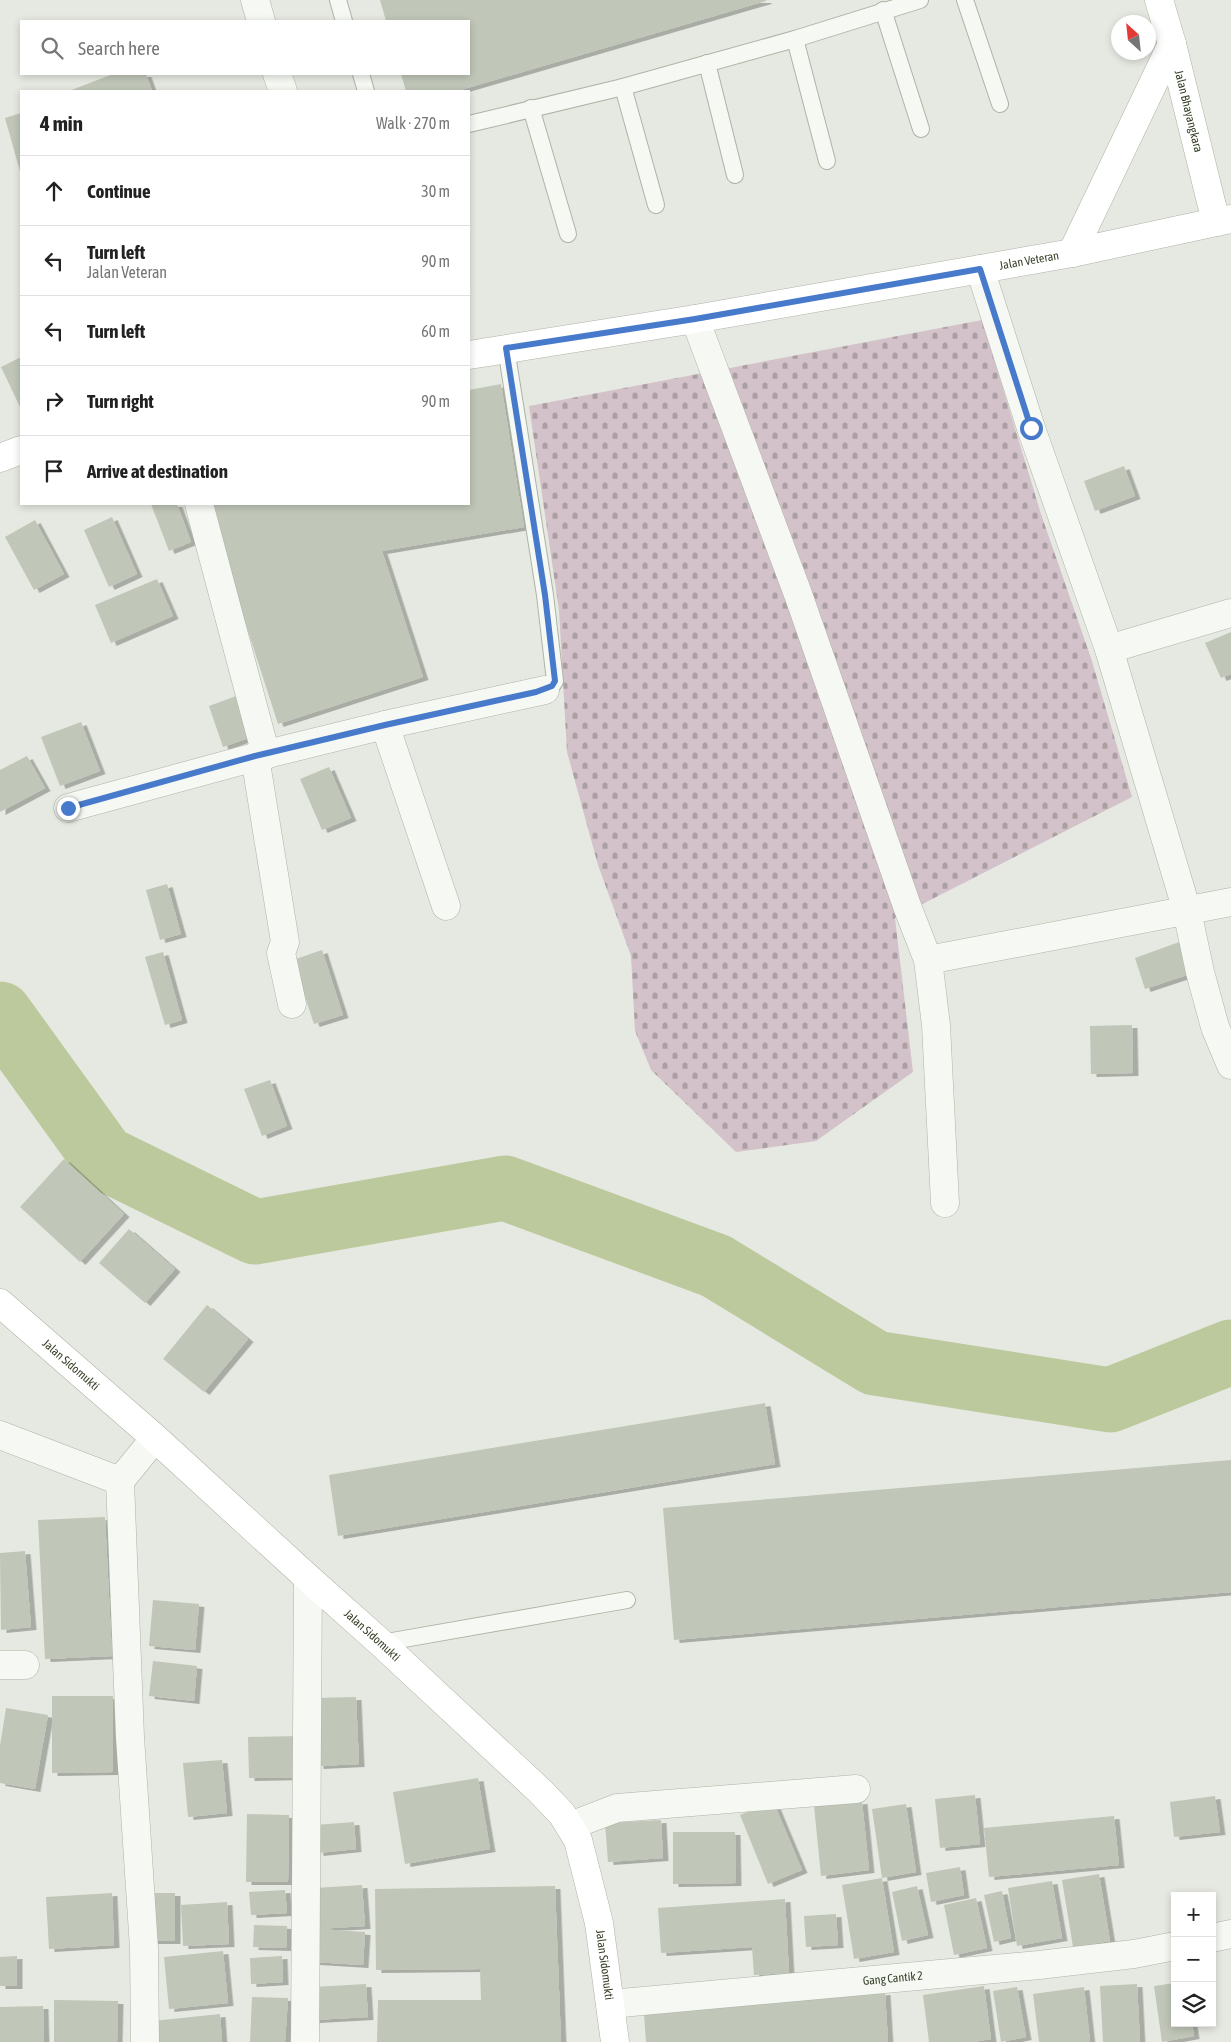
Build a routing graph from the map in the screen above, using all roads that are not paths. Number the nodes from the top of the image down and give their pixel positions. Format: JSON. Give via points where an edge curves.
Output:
{"nodes":[{"id":1,"x":255,"y":0,"type":"edge"},
{"id":2,"x":338,"y":0,"type":"edge"},
{"id":3,"x":920,"y":0,"type":"edge"},
{"id":4,"x":965,"y":0,"type":"edge"},
{"id":5,"x":1158,"y":0,"type":"edge"},
{"id":6,"x":884,"y":10,"type":"junction"},
{"id":7,"x":261,"y":20,"type":"edge"},
{"id":8,"x":344,"y":20,"type":"edge"},
{"id":9,"x":795,"y":39,"type":"junction"},
{"id":10,"x":1172,"y":44,"type":"junction"},
{"id":11,"x":707,"y":63,"type":"junction"},
{"id":12,"x":277,"y":75,"type":"edge"},
{"id":13,"x":361,"y":75,"type":"edge"},
{"id":14,"x":623,"y":87,"type":"junction"},
{"id":15,"x":283,"y":90,"type":"edge"},
{"id":16,"x":366,"y":90,"type":"edge"},
{"id":17,"x":1000,"y":104,"type":"dead end"},
{"id":18,"x":531,"y":108,"type":"junction"},
{"id":19,"x":470,"y":124,"type":"edge"},
{"id":20,"x":921,"y":129,"type":"dead end"},
{"id":21,"x":827,"y":161,"type":"dead end"},
{"id":22,"x":735,"y":175,"type":"dead end"},
{"id":23,"x":656,"y":205,"type":"dead end"},
{"id":24,"x":1223,"y":221,"type":"edge"},
{"id":25,"x":568,"y":234,"type":"dead end"},
{"id":26,"x":1072,"y":253,"type":"junction"},
{"id":27,"x":980,"y":269,"type":"junction"},
{"id":28,"x":695,"y":319,"type":"junction"},
{"id":29,"x":506,"y":348,"type":"junction"},
{"id":30,"x":470,"y":355,"type":"edge"},
{"id":31,"x":20,"y":450,"type":"edge"},
{"id":32,"x":0,"y":458,"type":"edge"},
{"id":33,"x":199,"y":505,"type":"edge"},
{"id":34,"x":1231,"y":612,"type":"edge"},
{"id":35,"x":1109,"y":649,"type":"junction"},
{"id":36,"x":545,"y":690,"type":"joint"},
{"id":37,"x":385,"y":725,"type":"junction"},
{"id":38,"x":260,"y":756,"type":"junction"},
{"id":39,"x":68,"y":808,"type":"dead end"},
{"id":40,"x":1231,"y":902,"type":"edge"},
{"id":41,"x":446,"y":906,"type":"dead end"},
{"id":42,"x":1186,"y":911,"type":"junction"},
{"id":43,"x":928,"y":960,"type":"junction"},
{"id":44,"x":292,"y":1004,"type":"dead end"},
{"id":45,"x":1231,"y":1066,"type":"edge"},
{"id":46,"x":945,"y":1203,"type":"dead end"},
{"id":47,"x":0,"y":1303,"type":"edge"},
{"id":48,"x":0,"y":1435,"type":"edge"},
{"id":49,"x":155,"y":1438,"type":"junction"},
{"id":50,"x":120,"y":1481,"type":"junction"},
{"id":51,"x":308,"y":1578,"type":"junction"},
{"id":52,"x":626,"y":1600,"type":"dead end"},
{"id":53,"x":381,"y":1643,"type":"junction"},
{"id":54,"x":856,"y":1789,"type":"dead end"},
{"id":55,"x":570,"y":1826,"type":"junction"},
{"id":56,"x":1231,"y":1934,"type":"edge"},
{"id":57,"x":1216,"y":1937,"type":"edge"},
{"id":58,"x":1171,"y":1947,"type":"edge"},
{"id":59,"x":610,"y":2004,"type":"junction"},
{"id":60,"x":145,"y":2042,"type":"edge"},
{"id":61,"x":305,"y":2042,"type":"edge"},
{"id":62,"x":615,"y":2042,"type":"edge"}],
"edges":[{"from":1,"to":7,"type":"street"},
{"from":2,"to":8,"type":"lane"},
{"from":3,"to":6,"type":"lane"},
{"from":4,"to":17,"type":"lane"},
{"from":5,"to":10,"type":"street","name":"Jalan Bhayangkara"},
{"from":6,"to":9,"type":"lane"},
{"from":6,"to":20,"type":"lane"},
{"from":9,"to":11,"type":"lane"},
{"from":9,"to":21,"type":"lane"},
{"from":10,"to":24,"type":"street","name":"Jalan Bhayangkara"},
{"from":10,"to":26,"type":"street"},
{"from":11,"to":14,"type":"lane"},
{"from":11,"to":22,"type":"lane"},
{"from":12,"to":15,"type":"street"},
{"from":13,"to":16,"type":"lane"},
{"from":14,"to":18,"type":"lane"},
{"from":14,"to":23,"type":"lane"},
{"from":18,"to":19,"type":"lane"},
{"from":18,"to":25,"type":"lane"},
{"from":24,"to":26,"type":"street","name":"Jalan Veteran"},
{"from":26,"to":27,"type":"street","name":"Jalan Veteran"},
{"from":27,"to":28,"type":"street","name":"Jalan Veteran"},
{"from":27,"to":35,"type":"street","via":[[1031,428]]},
{"from":28,"to":29,"type":"street","name":"Jalan Veteran"},
{"from":28,"to":43,"type":"street","via":[[798,594]]},
{"from":29,"to":30,"type":"street","name":"Jalan Veteran"},
{"from":29,"to":36,"type":"lane","via":[[545,595],[555,681]]},
{"from":31,"to":32,"type":"street"},
{"from":33,"to":38,"type":"street"},
{"from":34,"to":35,"type":"street"},
{"from":35,"to":42,"type":"street"},
{"from":36,"to":37,"type":"street"},
{"from":37,"to":38,"type":"street"},
{"from":37,"to":41,"type":"street"},
{"from":38,"to":39,"type":"street"},
{"from":38,"to":44,"type":"street","via":[[285,942],[281,952]]},
{"from":40,"to":42,"type":"street"},
{"from":42,"to":43,"type":"street"},
{"from":42,"to":45,"type":"street","via":[[1215,1027]]},
{"from":43,"to":46,"type":"street","via":[[936,1025]]},
{"from":47,"to":49,"type":"street","name":"Jalan Sidomukti"},
{"from":48,"to":50,"type":"street"},
{"from":49,"to":50,"type":"street"},
{"from":49,"to":51,"type":"street","name":"Jalan Sidomukti"},
{"from":50,"to":60,"type":"street","via":[[130,1737],[144,1948]]},
{"from":51,"to":53,"type":"street","name":"Jalan Sidomukti"},
{"from":51,"to":61,"type":"street"},
{"from":52,"to":53,"type":"lane"},
{"from":53,"to":55,"type":"street","name":"Jalan Sidomukti","via":[[540,1791]]},
{"from":54,"to":55,"type":"street","via":[[617,1808]]},
{"from":55,"to":59,"type":"street","name":"Jalan Sidomukti","via":[[578,1840],[599,1924]]},
{"from":56,"to":57,"type":"street"},
{"from":58,"to":59,"type":"street","name":"Gang Cantik 2","via":[[1039,1965]]},
{"from":59,"to":62,"type":"street","name":"Jalan Sidomukti"}]}
